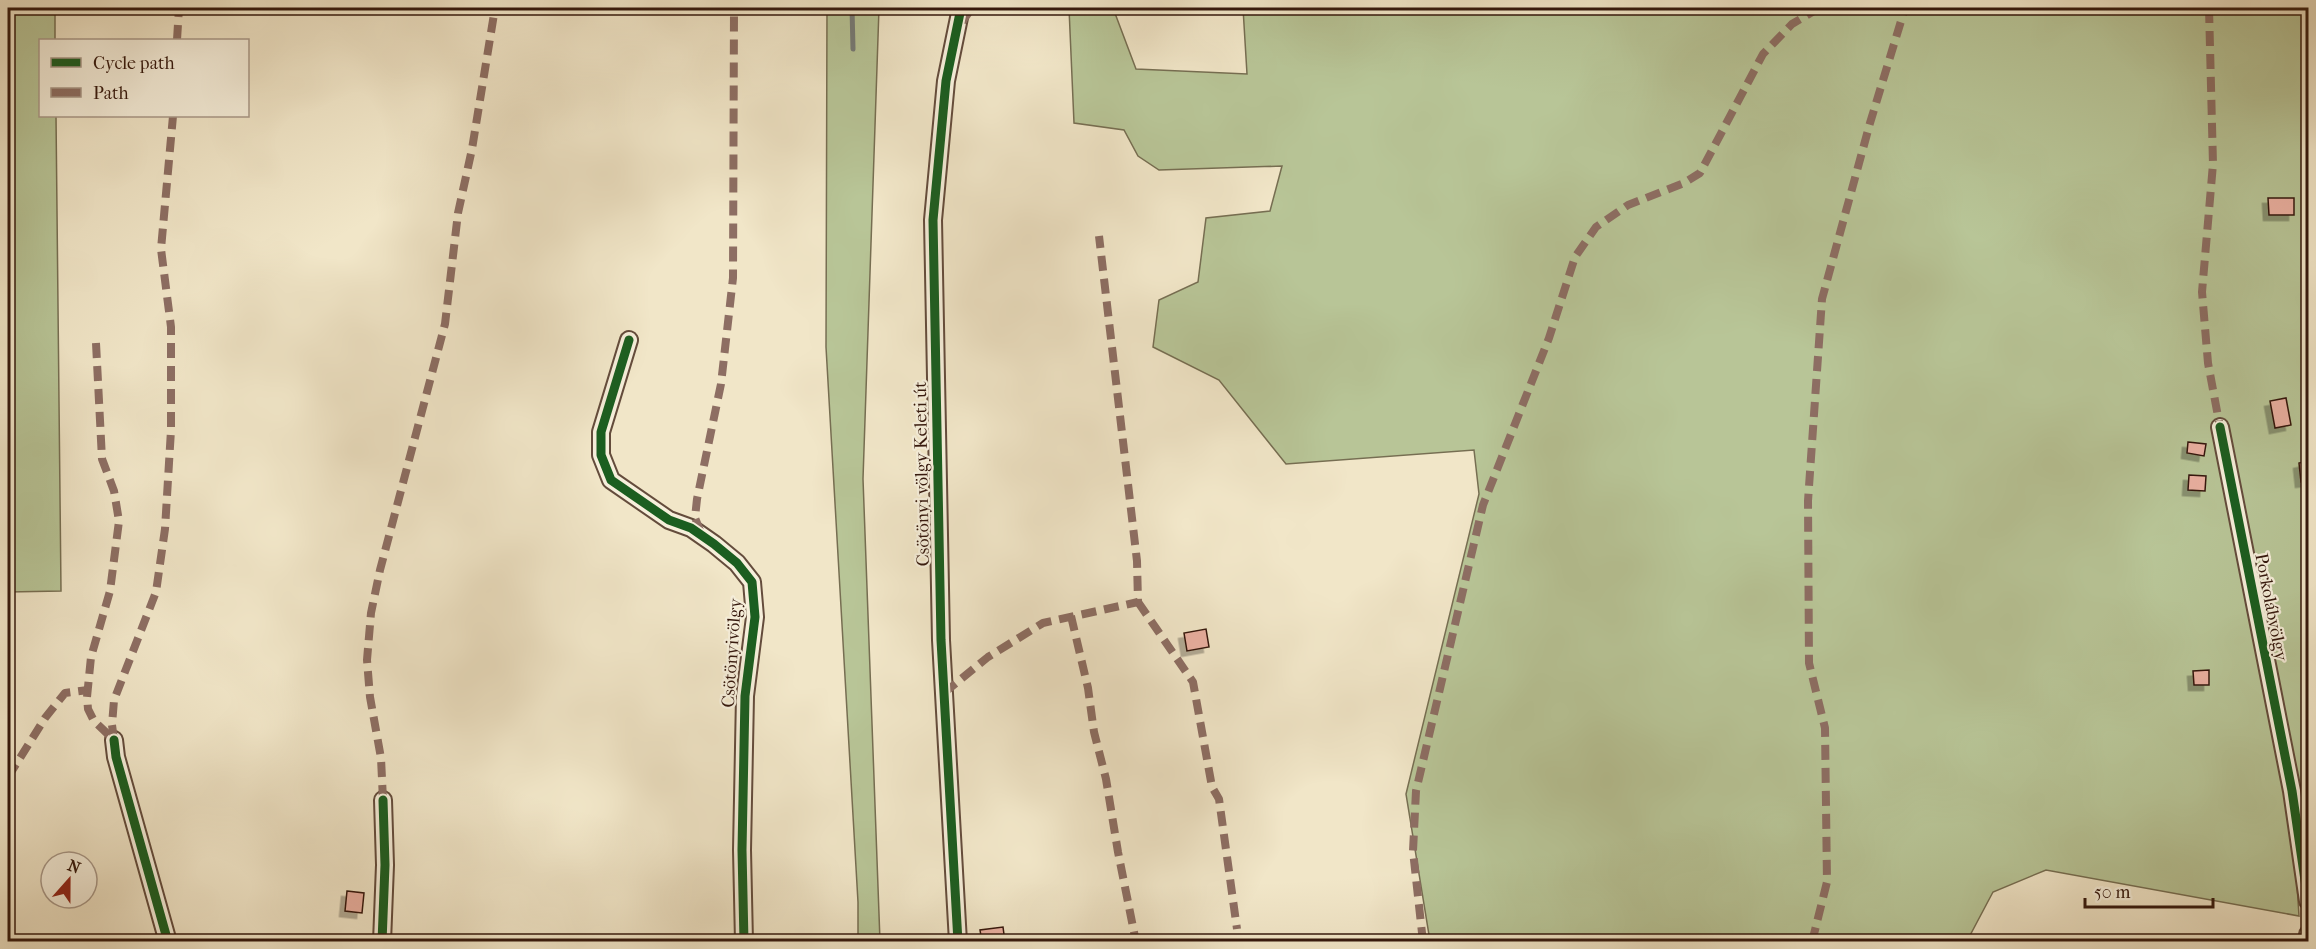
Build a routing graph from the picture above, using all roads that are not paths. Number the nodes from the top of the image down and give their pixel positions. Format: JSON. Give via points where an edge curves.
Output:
{"nodes":[{"id":1,"x":961,"y":8,"type":"edge"},
{"id":2,"x":629,"y":340,"type":"dead end"},
{"id":3,"x":2220,"y":427,"type":"dead end"},
{"id":4,"x":114,"y":740,"type":"dead end"},
{"id":5,"x":383,"y":800,"type":"dead end"},
{"id":6,"x":2308,"y":901,"type":"edge"},
{"id":7,"x":2308,"y":934,"type":"edge"},
{"id":8,"x":168,"y":942,"type":"edge"},
{"id":9,"x":382,"y":942,"type":"edge"},
{"id":10,"x":744,"y":942,"type":"edge"},
{"id":11,"x":958,"y":942,"type":"edge"},
{"id":12,"x":2308,"y":942,"type":"edge"}],
"edges":[{"from":1,"to":11,"type":"street","name":"Csötönyi völgy Keleti út","via":[[946,81],[933,220],[941,640]]},
{"from":2,"to":10,"type":"street","name":"Csötönyivölgy","via":[[601,432],[602,455],[611,480],[669,520],[691,528],[714,544],[752,582],[755,617],[745,696]]},
{"from":3,"to":6,"type":"street","name":"Porkolábvölgy","via":[[2292,792]]},
{"from":4,"to":8,"type":"street"},
{"from":5,"to":9,"type":"street"},
{"from":7,"to":12,"type":"street"}]}
